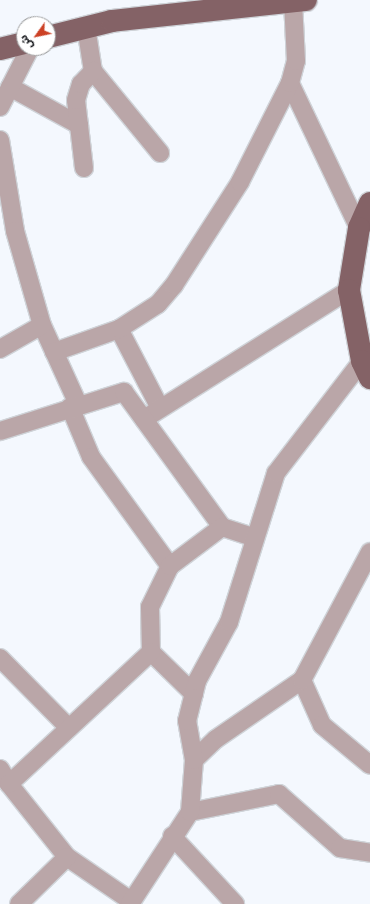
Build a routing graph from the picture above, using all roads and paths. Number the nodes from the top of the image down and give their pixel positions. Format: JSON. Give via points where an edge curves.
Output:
{"nodes":[{"id":1,"x":299,"y":1,"type":"edge"},
{"id":2,"x":86,"y":27,"type":"junction"},
{"id":3,"x":56,"y":35,"type":"edge"},
{"id":4,"x":16,"y":45,"type":"edge"},
{"id":5,"x":0,"y":49,"type":"edge"},
{"id":6,"x":26,"y":56,"type":"edge"},
{"id":7,"x":93,"y":71,"type":"junction"},
{"id":8,"x":290,"y":83,"type":"junction"},
{"id":9,"x":10,"y":87,"type":"junction"},
{"id":10,"x":0,"y":107,"type":"edge"},
{"id":11,"x":79,"y":125,"type":"junction"},
{"id":12,"x":0,"y":140,"type":"edge"},
{"id":13,"x":160,"y":153,"type":"dead end"},
{"id":14,"x":84,"y":168,"type":"dead end"},
{"id":15,"x":370,"y":203,"type":"edge"},
{"id":16,"x":359,"y":228,"type":"junction"},
{"id":17,"x":349,"y":290,"type":"junction"},
{"id":18,"x":42,"y":325,"type":"junction"},
{"id":19,"x":119,"y":329,"type":"junction"},
{"id":20,"x":0,"y":349,"type":"edge"},
{"id":21,"x":54,"y":352,"type":"junction"},
{"id":22,"x":366,"y":369,"type":"edge"},
{"id":23,"x":74,"y":406,"type":"junction"},
{"id":24,"x":160,"y":408,"type":"junction"},
{"id":25,"x":144,"y":419,"type":"junction"},
{"id":26,"x":0,"y":431,"type":"edge"},
{"id":27,"x":222,"y":527,"type":"junction"},
{"id":28,"x":255,"y":538,"type":"junction"},
{"id":29,"x":370,"y":552,"type":"edge"},
{"id":30,"x":170,"y":566,"type":"junction"},
{"id":31,"x":151,"y":652,"type":"junction"},
{"id":32,"x":0,"y":658,"type":"edge"},
{"id":33,"x":302,"y":680,"type":"junction"},
{"id":34,"x":194,"y":694,"type":"junction"},
{"id":35,"x":69,"y":728,"type":"junction"},
{"id":36,"x":194,"y":760,"type":"junction"},
{"id":37,"x":370,"y":765,"type":"edge"},
{"id":38,"x":3,"y":774,"type":"edge"},
{"id":39,"x":190,"y":812,"type":"junction"},
{"id":40,"x":172,"y":836,"type":"junction"},
{"id":41,"x":370,"y":853,"type":"edge"},
{"id":42,"x":67,"y":857,"type":"junction"},
{"id":43,"x":130,"y":903,"type":"edge"},
{"id":44,"x":20,"y":904,"type":"edge"},
{"id":45,"x":235,"y":904,"type":"edge"}],
"edges":[{"from":1,"to":2,"type":"main road","via":[[112,21]]},
{"from":1,"to":8,"type":"street","via":[[296,61]]},
{"from":2,"to":3,"type":"main road"},
{"from":2,"to":7,"type":"street"},
{"from":4,"to":5,"type":"main road"},
{"from":6,"to":9,"type":"street"},
{"from":7,"to":11,"type":"street","via":[[77,92]]},
{"from":7,"to":13,"type":"street"},
{"from":8,"to":16,"type":"street"},
{"from":8,"to":19,"type":"street","via":[[240,182],[174,285],[158,304]]},
{"from":9,"to":10,"type":"street"},
{"from":9,"to":11,"type":"street"},
{"from":11,"to":14,"type":"street"},
{"from":12,"to":18,"type":"street","via":[[15,231]]},
{"from":15,"to":16,"type":"main road"},
{"from":16,"to":17,"type":"main road"},
{"from":17,"to":22,"type":"main road"},
{"from":17,"to":24,"type":"street"},
{"from":18,"to":20,"type":"street"},
{"from":18,"to":21,"type":"street"},
{"from":19,"to":21,"type":"street"},
{"from":19,"to":24,"type":"street"},
{"from":21,"to":23,"type":"street"},
{"from":22,"to":28,"type":"street","via":[[276,473]]},
{"from":23,"to":25,"type":"street","via":[[124,392]]},
{"from":23,"to":26,"type":"street"},
{"from":23,"to":30,"type":"street","via":[[91,457]]},
{"from":24,"to":25,"type":"street"},
{"from":25,"to":27,"type":"street"},
{"from":27,"to":28,"type":"street"},
{"from":27,"to":30,"type":"street"},
{"from":28,"to":34,"type":"street","via":[[229,622],[198,681]]},
{"from":29,"to":33,"type":"street"},
{"from":30,"to":31,"type":"street","via":[[150,607]]},
{"from":31,"to":34,"type":"street"},
{"from":31,"to":35,"type":"street"},
{"from":32,"to":35,"type":"street"},
{"from":33,"to":36,"type":"street","via":[[216,739]]},
{"from":33,"to":37,"type":"street","via":[[322,725]]},
{"from":34,"to":36,"type":"street","via":[[187,721]]},
{"from":35,"to":38,"type":"street"},
{"from":36,"to":39,"type":"street"},
{"from":38,"to":42,"type":"street"},
{"from":39,"to":40,"type":"street"},
{"from":39,"to":41,"type":"street","via":[[279,794],[340,848]]},
{"from":40,"to":43,"type":"street"},
{"from":40,"to":45,"type":"street"},
{"from":42,"to":43,"type":"street"},
{"from":42,"to":44,"type":"street"}]}
